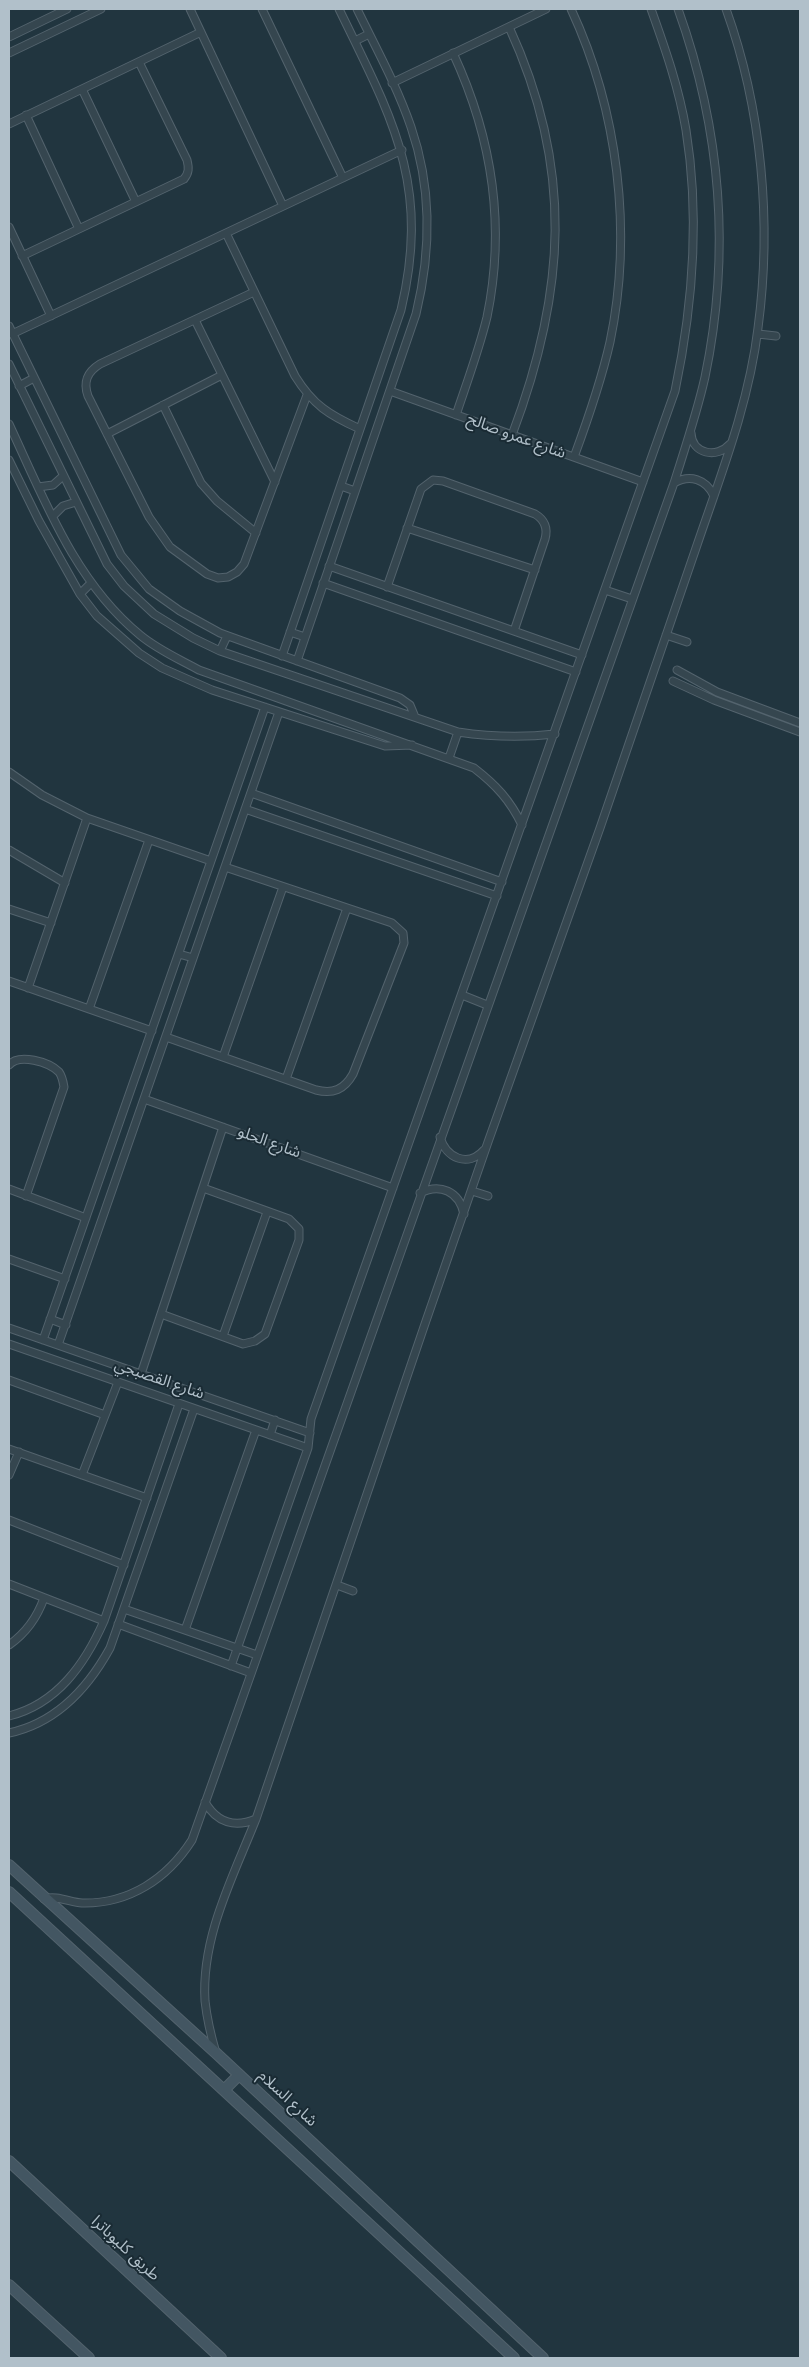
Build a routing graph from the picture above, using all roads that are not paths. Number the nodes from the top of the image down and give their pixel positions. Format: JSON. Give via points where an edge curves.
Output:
{"nodes":[{"id":1,"x":67,"y":9,"type":"edge"},
{"id":2,"x":100,"y":9,"type":"edge"},
{"id":3,"x":190,"y":9,"type":"edge"},
{"id":4,"x":262,"y":9,"type":"edge"},
{"id":5,"x":339,"y":9,"type":"edge"},
{"id":6,"x":357,"y":9,"type":"edge"},
{"id":7,"x":546,"y":9,"type":"edge"},
{"id":8,"x":571,"y":9,"type":"edge"},
{"id":9,"x":651,"y":9,"type":"edge"},
{"id":10,"x":678,"y":9,"type":"edge"},
{"id":11,"x":726,"y":9,"type":"edge"},
{"id":12,"x":509,"y":27,"type":"junction"},
{"id":13,"x":202,"y":32,"type":"junction"},
{"id":14,"x":369,"y":34,"type":"junction"},
{"id":15,"x":9,"y":35,"type":"edge"},
{"id":16,"x":355,"y":41,"type":"junction"},
{"id":17,"x":9,"y":53,"type":"edge"},
{"id":18,"x":454,"y":53,"type":"junction"},
{"id":19,"x":139,"y":62,"type":"junction"},
{"id":20,"x":392,"y":83,"type":"junction"},
{"id":21,"x":82,"y":89,"type":"junction"},
{"id":22,"x":26,"y":115,"type":"junction"},
{"id":23,"x":9,"y":124,"type":"edge"},
{"id":24,"x":402,"y":150,"type":"junction"},
{"id":25,"x":343,"y":178,"type":"junction"},
{"id":26,"x":136,"y":202,"type":"junction"},
{"id":27,"x":283,"y":206,"type":"junction"},
{"id":28,"x":9,"y":228,"type":"edge"},
{"id":29,"x":79,"y":229,"type":"junction"},
{"id":30,"x":226,"y":233,"type":"junction"},
{"id":31,"x":22,"y":256,"type":"junction"},
{"id":32,"x":254,"y":292,"type":"junction"},
{"id":33,"x":51,"y":316,"type":"junction"},
{"id":34,"x":195,"y":320,"type":"junction"},
{"id":35,"x":9,"y":326,"type":"edge"},
{"id":36,"x":12,"y":334,"type":"junction"},
{"id":37,"x":758,"y":334,"type":"junction"},
{"id":38,"x":776,"y":336,"type":"dead end"},
{"id":39,"x":9,"y":364,"type":"edge"},
{"id":40,"x":222,"y":375,"type":"junction"},
{"id":41,"x":34,"y":378,"type":"junction"},
{"id":42,"x":19,"y":386,"type":"junction"},
{"id":43,"x":390,"y":391,"type":"junction"},
{"id":44,"x":306,"y":394,"type":"junction"},
{"id":45,"x":163,"y":405,"type":"junction"},
{"id":46,"x":456,"y":415,"type":"junction"},
{"id":47,"x":9,"y":424,"type":"edge"},
{"id":48,"x":360,"y":429,"type":"junction"},
{"id":49,"x":691,"y":430,"type":"junction"},
{"id":50,"x":107,"y":434,"type":"junction"},
{"id":51,"x":512,"y":435,"type":"junction"},
{"id":52,"x":731,"y":444,"type":"junction"},
{"id":53,"x":574,"y":457,"type":"junction"},
{"id":54,"x":9,"y":460,"type":"edge"},
{"id":55,"x":63,"y":476,"type":"junction"},
{"id":56,"x":275,"y":482,"type":"junction"},
{"id":57,"x":643,"y":482,"type":"junction"},
{"id":58,"x":674,"y":482,"type":"junction"},
{"id":59,"x":341,"y":486,"type":"junction"},
{"id":60,"x":38,"y":487,"type":"junction"},
{"id":61,"x":355,"y":491,"type":"junction"},
{"id":62,"x":714,"y":496,"type":"junction"},
{"id":63,"x":76,"y":502,"type":"junction"},
{"id":64,"x":53,"y":516,"type":"junction"},
{"id":65,"x":407,"y":528,"type":"junction"},
{"id":66,"x":256,"y":533,"type":"junction"},
{"id":67,"x":329,"y":566,"type":"junction"},
{"id":68,"x":535,"y":570,"type":"junction"},
{"id":69,"x":91,"y":583,"type":"junction"},
{"id":70,"x":323,"y":583,"type":"junction"},
{"id":71,"x":387,"y":587,"type":"junction"},
{"id":72,"x":605,"y":590,"type":"junction"},
{"id":73,"x":80,"y":594,"type":"junction"},
{"id":74,"x":632,"y":599,"type":"junction"},
{"id":75,"x":514,"y":631,"type":"junction"},
{"id":76,"x":290,"y":632,"type":"junction"},
{"id":77,"x":666,"y":634,"type":"junction"},
{"id":78,"x":227,"y":636,"type":"junction"},
{"id":79,"x":305,"y":638,"type":"junction"},
{"id":80,"x":687,"y":642,"type":"dead end"},
{"id":81,"x":220,"y":651,"type":"junction"},
{"id":82,"x":582,"y":655,"type":"junction"},
{"id":83,"x":282,"y":656,"type":"junction"},
{"id":84,"x":297,"y":661,"type":"junction"},
{"id":85,"x":677,"y":670,"type":"dead end"},
{"id":86,"x":576,"y":672,"type":"junction"},
{"id":87,"x":217,"y":677,"type":"junction"},
{"id":88,"x":673,"y":681,"type":"dead end"},
{"id":89,"x":212,"y":690,"type":"junction"},
{"id":90,"x":265,"y":708,"type":"junction"},
{"id":91,"x":279,"y":712,"type":"junction"},
{"id":92,"x":415,"y":717,"type":"junction"},
{"id":93,"x":800,"y":723,"type":"edge"},
{"id":94,"x":458,"y":732,"type":"junction"},
{"id":95,"x":800,"y":732,"type":"edge"},
{"id":96,"x":256,"y":734,"type":"junction"},
{"id":97,"x":554,"y":734,"type":"junction"},
{"id":98,"x":270,"y":738,"type":"junction"},
{"id":99,"x":414,"y":745,"type":"junction"},
{"id":100,"x":449,"y":758,"type":"junction"},
{"id":101,"x":9,"y":772,"type":"edge"},
{"id":102,"x":251,"y":793,"type":"junction"},
{"id":103,"x":245,"y":809,"type":"junction"},
{"id":104,"x":87,"y":818,"type":"junction"},
{"id":105,"x":522,"y":825,"type":"junction"},
{"id":106,"x":149,"y":840,"type":"junction"},
{"id":107,"x":9,"y":850,"type":"edge"},
{"id":108,"x":211,"y":861,"type":"junction"},
{"id":109,"x":225,"y":867,"type":"junction"},
{"id":110,"x":502,"y":882,"type":"junction"},
{"id":111,"x":65,"y":883,"type":"junction"},
{"id":112,"x":284,"y":887,"type":"junction"},
{"id":113,"x":497,"y":896,"type":"junction"},
{"id":114,"x":347,"y":908,"type":"junction"},
{"id":115,"x":9,"y":909,"type":"edge"},
{"id":116,"x":51,"y":923,"type":"junction"},
{"id":117,"x":179,"y":954,"type":"junction"},
{"id":118,"x":193,"y":958,"type":"junction"},
{"id":119,"x":9,"y":981,"type":"edge"},
{"id":120,"x":28,"y":988,"type":"junction"},
{"id":121,"x":462,"y":995,"type":"junction"},
{"id":122,"x":487,"y":1005,"type":"junction"},
{"id":123,"x":89,"y":1009,"type":"junction"},
{"id":124,"x":152,"y":1031,"type":"junction"},
{"id":125,"x":166,"y":1037,"type":"junction"},
{"id":126,"x":223,"y":1057,"type":"junction"},
{"id":127,"x":9,"y":1065,"type":"edge"},
{"id":128,"x":286,"y":1079,"type":"junction"},
{"id":129,"x":144,"y":1099,"type":"junction"},
{"id":130,"x":223,"y":1127,"type":"junction"},
{"id":131,"x":440,"y":1137,"type":"junction"},
{"id":132,"x":487,"y":1147,"type":"junction"},
{"id":133,"x":203,"y":1188,"type":"junction"},
{"id":134,"x":393,"y":1188,"type":"junction"},
{"id":135,"x":9,"y":1189,"type":"edge"},
{"id":136,"x":472,"y":1191,"type":"junction"},
{"id":137,"x":420,"y":1193,"type":"junction"},
{"id":138,"x":26,"y":1196,"type":"junction"},
{"id":139,"x":488,"y":1196,"type":"dead end"},
{"id":140,"x":267,"y":1212,"type":"junction"},
{"id":141,"x":464,"y":1214,"type":"junction"},
{"id":142,"x":86,"y":1218,"type":"junction"},
{"id":143,"x":9,"y":1259,"type":"edge"},
{"id":144,"x":65,"y":1278,"type":"junction"},
{"id":145,"x":161,"y":1314,"type":"junction"},
{"id":146,"x":50,"y":1319,"type":"junction"},
{"id":147,"x":66,"y":1324,"type":"junction"},
{"id":148,"x":9,"y":1328,"type":"edge"},
{"id":149,"x":223,"y":1336,"type":"junction"},
{"id":150,"x":43,"y":1340,"type":"junction"},
{"id":151,"x":9,"y":1344,"type":"edge"},
{"id":152,"x":58,"y":1345,"type":"junction"},
{"id":153,"x":141,"y":1374,"type":"junction"},
{"id":154,"x":9,"y":1380,"type":"edge"},
{"id":155,"x":118,"y":1382,"type":"junction"},
{"id":156,"x":179,"y":1404,"type":"junction"},
{"id":157,"x":194,"y":1409,"type":"junction"},
{"id":158,"x":105,"y":1415,"type":"junction"},
{"id":159,"x":274,"y":1420,"type":"junction"},
{"id":160,"x":256,"y":1430,"type":"junction"},
{"id":161,"x":310,"y":1433,"type":"junction"},
{"id":162,"x":270,"y":1435,"type":"junction"},
{"id":163,"x":308,"y":1448,"type":"junction"},
{"id":164,"x":9,"y":1449,"type":"edge"},
{"id":165,"x":18,"y":1452,"type":"junction"},
{"id":166,"x":9,"y":1475,"type":"edge"},
{"id":167,"x":82,"y":1475,"type":"junction"},
{"id":168,"x":147,"y":1498,"type":"junction"},
{"id":169,"x":9,"y":1520,"type":"edge"},
{"id":170,"x":124,"y":1565,"type":"junction"},
{"id":171,"x":9,"y":1584,"type":"edge"},
{"id":172,"x":336,"y":1585,"type":"junction"},
{"id":173,"x":353,"y":1591,"type":"dead end"},
{"id":174,"x":44,"y":1598,"type":"junction"},
{"id":175,"x":124,"y":1609,"type":"junction"},
{"id":176,"x":104,"y":1622,"type":"junction"},
{"id":177,"x":118,"y":1624,"type":"junction"},
{"id":178,"x":185,"y":1630,"type":"junction"},
{"id":179,"x":9,"y":1644,"type":"edge"},
{"id":180,"x":238,"y":1648,"type":"junction"},
{"id":181,"x":257,"y":1655,"type":"junction"},
{"id":182,"x":231,"y":1666,"type":"junction"},
{"id":183,"x":251,"y":1673,"type":"junction"},
{"id":184,"x":9,"y":1716,"type":"edge"},
{"id":185,"x":9,"y":1733,"type":"edge"},
{"id":186,"x":205,"y":1802,"type":"junction"},
{"id":187,"x":256,"y":1819,"type":"junction"},
{"id":188,"x":9,"y":1865,"type":"edge"},
{"id":189,"x":9,"y":1892,"type":"edge"},
{"id":190,"x":44,"y":1899,"type":"junction"},
{"id":191,"x":216,"y":2054,"type":"junction"},
{"id":192,"x":239,"y":2075,"type":"junction"},
{"id":193,"x":224,"y":2090,"type":"junction"},
{"id":194,"x":9,"y":2161,"type":"edge"},
{"id":195,"x":9,"y":2285,"type":"edge"},
{"id":196,"x":13,"y":2294,"type":"edge"},
{"id":197,"x":89,"y":2358,"type":"edge"},
{"id":198,"x":221,"y":2358,"type":"edge"},
{"id":199,"x":514,"y":2358,"type":"edge"},
{"id":200,"x":543,"y":2358,"type":"edge"}],
"edges":[{"from":1,"to":15,"type":"street"},
{"from":2,"to":17,"type":"street"},
{"from":3,"to":13,"type":"street"},
{"from":4,"to":25,"type":"street"},
{"from":5,"to":16,"type":"street"},
{"from":6,"to":14,"type":"street"},
{"from":7,"to":12,"type":"street"},
{"from":8,"to":53,"type":"street","via":[[594,69],[614,145],[619,223],[616,302],[610,340],[601,379]]},
{"from":9,"to":57,"type":"street","via":[[686,129],[694,260],[684,348],[675,391]]},
{"from":10,"to":49,"type":"street","via":[[708,115],[720,209],[716,304],[704,379]]},
{"from":11,"to":37,"type":"street","via":[[753,110],[764,208]]},
{"from":12,"to":18,"type":"street"},
{"from":12,"to":51,"type":"street","via":[[536,94],[556,207],[547,321],[527,396]]},
{"from":13,"to":19,"type":"street"},
{"from":13,"to":27,"type":"street"},
{"from":14,"to":16,"type":"street"},
{"from":14,"to":20,"type":"street"},
{"from":16,"to":24,"type":"street","via":[[389,112]]},
{"from":18,"to":20,"type":"street"},
{"from":18,"to":46,"type":"street","via":[[467,82],[487,149],[492,180],[495,249],[486,317]]},
{"from":19,"to":21,"type":"street"},
{"from":19,"to":26,"type":"street","via":[[189,167],[184,180]]},
{"from":20,"to":43,"type":"street","via":[[418,150],[427,221],[426,260],[416,314]]},
{"from":21,"to":22,"type":"street"},
{"from":21,"to":26,"type":"street"},
{"from":22,"to":23,"type":"street"},
{"from":22,"to":29,"type":"street"},
{"from":24,"to":25,"type":"street"},
{"from":24,"to":48,"type":"street","via":[[411,202],[410,266],[402,310]]},
{"from":25,"to":27,"type":"street"},
{"from":26,"to":29,"type":"street"},
{"from":27,"to":30,"type":"street"},
{"from":28,"to":31,"type":"street"},
{"from":29,"to":31,"type":"street"},
{"from":30,"to":32,"type":"street"},
{"from":30,"to":33,"type":"street"},
{"from":31,"to":33,"type":"street"},
{"from":32,"to":34,"type":"street"},
{"from":32,"to":44,"type":"street"},
{"from":33,"to":36,"type":"street"},
{"from":34,"to":40,"type":"street"},
{"from":34,"to":50,"type":"street","via":[[100,364],[89,374],[86,389]]},
{"from":35,"to":36,"type":"street"},
{"from":36,"to":41,"type":"street"},
{"from":37,"to":38,"type":"street"},
{"from":37,"to":52,"type":"street"},
{"from":39,"to":42,"type":"street"},
{"from":40,"to":45,"type":"street"},
{"from":40,"to":56,"type":"street"},
{"from":41,"to":42,"type":"street"},
{"from":41,"to":78,"type":"street","via":[[121,556],[164,601],[200,624]]},
{"from":42,"to":55,"type":"street"},
{"from":43,"to":46,"type":"street","name":"شارع عمرو صالح"},
{"from":43,"to":61,"type":"street"},
{"from":44,"to":48,"type":"street","via":[[322,410]]},
{"from":44,"to":56,"type":"street"},
{"from":45,"to":50,"type":"street"},
{"from":45,"to":66,"type":"street","via":[[201,483],[217,502]]},
{"from":46,"to":51,"type":"street","name":"شارع عمرو صالح"},
{"from":47,"to":60,"type":"street"},
{"from":48,"to":59,"type":"street"},
{"from":49,"to":52,"type":"street","via":[[694,444],[705,452],[720,452]]},
{"from":49,"to":58,"type":"street"},
{"from":50,"to":66,"type":"street","via":[[158,532],[184,559],[207,574],[218,578],[228,576],[244,564]]},
{"from":51,"to":53,"type":"street","name":"شارع عمرو صالح"},
{"from":52,"to":62,"type":"street"},
{"from":53,"to":57,"type":"street","name":"شارع عمرو صالح"},
{"from":54,"to":73,"type":"street"},
{"from":55,"to":60,"type":"street","via":[[53,486]]},
{"from":55,"to":63,"type":"street"},
{"from":56,"to":66,"type":"street"},
{"from":57,"to":72,"type":"street"},
{"from":58,"to":62,"type":"street","via":[[697,479]]},
{"from":58,"to":74,"type":"street"},
{"from":59,"to":61,"type":"street"},
{"from":59,"to":76,"type":"street"},
{"from":60,"to":64,"type":"street"},
{"from":61,"to":67,"type":"street"},
{"from":62,"to":77,"type":"street"},
{"from":63,"to":64,"type":"street","via":[[63,506]]},
{"from":63,"to":81,"type":"street","via":[[107,564],[138,601],[171,626]]},
{"from":64,"to":69,"type":"street"},
{"from":65,"to":68,"type":"street"},
{"from":65,"to":68,"type":"street","via":[[424,485],[433,480],[443,481],[540,517],[546,533]]},
{"from":65,"to":71,"type":"street"},
{"from":67,"to":70,"type":"street"},
{"from":67,"to":71,"type":"street"},
{"from":68,"to":75,"type":"street"},
{"from":69,"to":73,"type":"street"},
{"from":69,"to":87,"type":"street","via":[[106,603],[141,636],[161,650]]},
{"from":70,"to":79,"type":"street"},
{"from":70,"to":86,"type":"street"},
{"from":71,"to":75,"type":"street"},
{"from":72,"to":74,"type":"street"},
{"from":72,"to":82,"type":"street"},
{"from":73,"to":89,"type":"street","via":[[97,616],[139,652],[162,668]]},
{"from":74,"to":122,"type":"street"},
{"from":75,"to":82,"type":"street"},
{"from":76,"to":79,"type":"street"},
{"from":76,"to":83,"type":"street"},
{"from":77,"to":80,"type":"street"},
{"from":77,"to":132,"type":"street"},
{"from":78,"to":81,"type":"street"},
{"from":78,"to":83,"type":"street"},
{"from":79,"to":84,"type":"street"},
{"from":81,"to":92,"type":"street"},
{"from":82,"to":86,"type":"street"},
{"from":83,"to":84,"type":"street"},
{"from":84,"to":92,"type":"street","via":[[400,698],[410,704]]},
{"from":85,"to":93,"type":"street","via":[[717,692]]},
{"from":86,"to":97,"type":"street"},
{"from":87,"to":89,"type":"street"},
{"from":87,"to":99,"type":"street"},
{"from":88,"to":95,"type":"street"},
{"from":89,"to":90,"type":"street"},
{"from":90,"to":91,"type":"street"},
{"from":90,"to":96,"type":"street"},
{"from":91,"to":98,"type":"street"},
{"from":91,"to":99,"type":"street","via":[[385,746]]},
{"from":92,"to":94,"type":"street"},
{"from":94,"to":97,"type":"street","via":[[524,738]]},
{"from":94,"to":100,"type":"street"},
{"from":96,"to":98,"type":"street"},
{"from":96,"to":108,"type":"street"},
{"from":97,"to":105,"type":"street"},
{"from":98,"to":102,"type":"street"},
{"from":99,"to":100,"type":"street"},
{"from":100,"to":105,"type":"street","via":[[474,768],[495,784],[512,805]]},
{"from":101,"to":104,"type":"street","via":[[42,796]]},
{"from":102,"to":103,"type":"street"},
{"from":102,"to":110,"type":"street"},
{"from":103,"to":109,"type":"street"},
{"from":103,"to":113,"type":"street"},
{"from":104,"to":106,"type":"street"},
{"from":104,"to":111,"type":"street"},
{"from":105,"to":110,"type":"street"},
{"from":106,"to":108,"type":"street"},
{"from":106,"to":123,"type":"street"},
{"from":107,"to":111,"type":"street"},
{"from":108,"to":117,"type":"street"},
{"from":109,"to":112,"type":"street"},
{"from":109,"to":118,"type":"street"},
{"from":110,"to":113,"type":"street"},
{"from":111,"to":116,"type":"street"},
{"from":112,"to":114,"type":"street"},
{"from":112,"to":126,"type":"street"},
{"from":113,"to":121,"type":"street"},
{"from":114,"to":128,"type":"street"},
{"from":114,"to":128,"type":"street","via":[[397,926],[403,933],[404,943],[348,1082],[334,1092],[324,1092]]},
{"from":115,"to":116,"type":"street"},
{"from":116,"to":120,"type":"street"},
{"from":117,"to":118,"type":"street"},
{"from":117,"to":124,"type":"street"},
{"from":118,"to":125,"type":"street"},
{"from":119,"to":120,"type":"street"},
{"from":120,"to":123,"type":"street"},
{"from":121,"to":122,"type":"street"},
{"from":121,"to":134,"type":"street"},
{"from":122,"to":131,"type":"street"},
{"from":123,"to":124,"type":"street"},
{"from":124,"to":142,"type":"street"},
{"from":125,"to":126,"type":"street"},
{"from":125,"to":129,"type":"street"},
{"from":126,"to":128,"type":"street"},
{"from":127,"to":138,"type":"street","via":[[18,1058],[25,1058],[53,1068],[59,1073],[64,1087]]},
{"from":129,"to":130,"type":"street","name":"شارع الحلو"},
{"from":129,"to":147,"type":"street"},
{"from":130,"to":133,"type":"street"},
{"from":130,"to":134,"type":"street","name":"شارع الحلو"},
{"from":131,"to":132,"type":"street","via":[[450,1155],[460,1159],[480,1155]]},
{"from":131,"to":137,"type":"street"},
{"from":132,"to":136,"type":"street"},
{"from":133,"to":140,"type":"street"},
{"from":133,"to":145,"type":"street"},
{"from":134,"to":161,"type":"street","via":[[311,1419]]},
{"from":135,"to":138,"type":"street"},
{"from":136,"to":139,"type":"street"},
{"from":136,"to":141,"type":"street"},
{"from":137,"to":141,"type":"street","via":[[429,1189],[448,1190],[462,1204]]},
{"from":137,"to":181,"type":"street"},
{"from":138,"to":142,"type":"street"},
{"from":140,"to":149,"type":"street"},
{"from":140,"to":149,"type":"street","via":[[294,1223],[299,1240],[265,1334],[243,1344]]},
{"from":141,"to":172,"type":"street"},
{"from":142,"to":144,"type":"street"},
{"from":143,"to":144,"type":"street"},
{"from":144,"to":146,"type":"street"},
{"from":145,"to":149,"type":"street"},
{"from":145,"to":153,"type":"street"},
{"from":146,"to":147,"type":"street"},
{"from":146,"to":150,"type":"street"},
{"from":147,"to":152,"type":"street"},
{"from":148,"to":150,"type":"street","name":"شارع القصبجي"},
{"from":150,"to":152,"type":"street","name":"شارع القصبجي"},
{"from":151,"to":155,"type":"street","name":"شارع القصبجي"},
{"from":152,"to":153,"type":"street","name":"شارع القصبجي"},
{"from":153,"to":159,"type":"street","name":"شارع القصبجي"},
{"from":154,"to":158,"type":"street"},
{"from":155,"to":156,"type":"street","name":"شارع القصبجي"},
{"from":155,"to":158,"type":"street"},
{"from":156,"to":157,"type":"street","name":"شارع القصبجي"},
{"from":156,"to":168,"type":"street"},
{"from":157,"to":160,"type":"street","name":"شارع القصبجي"},
{"from":157,"to":175,"type":"street"},
{"from":158,"to":167,"type":"street"},
{"from":159,"to":161,"type":"street","name":"شارع القصبجي"},
{"from":159,"to":162,"type":"street"},
{"from":160,"to":162,"type":"street","name":"شارع القصبجي"},
{"from":160,"to":178,"type":"street"},
{"from":161,"to":163,"type":"street"},
{"from":162,"to":163,"type":"street","name":"شارع القصبجي"},
{"from":163,"to":180,"type":"street"},
{"from":164,"to":165,"type":"street"},
{"from":165,"to":166,"type":"street"},
{"from":165,"to":167,"type":"street"},
{"from":167,"to":168,"type":"street"},
{"from":168,"to":170,"type":"street"},
{"from":169,"to":170,"type":"street"},
{"from":170,"to":176,"type":"street"},
{"from":171,"to":174,"type":"street"},
{"from":172,"to":173,"type":"street"},
{"from":172,"to":187,"type":"street"},
{"from":174,"to":176,"type":"street"},
{"from":174,"to":179,"type":"street","via":[[33,1622]]},
{"from":175,"to":177,"type":"street"},
{"from":175,"to":178,"type":"street"},
{"from":176,"to":184,"type":"street","via":[[89,1653],[68,1681],[33,1706]]},
{"from":177,"to":182,"type":"street"},
{"from":177,"to":185,"type":"street","via":[[98,1670],[82,1690],[42,1721]]},
{"from":178,"to":180,"type":"street"},
{"from":180,"to":181,"type":"street"},
{"from":180,"to":182,"type":"street"},
{"from":181,"to":183,"type":"street"},
{"from":182,"to":183,"type":"street"},
{"from":183,"to":186,"type":"street"},
{"from":186,"to":187,"type":"street","via":[[210,1811],[227,1822],[247,1823]]},
{"from":186,"to":190,"type":"street","via":[[184,1853],[150,1885],[105,1902]]},
{"from":187,"to":191,"type":"street","via":[[209,1948],[205,2001]]},
{"from":188,"to":190,"type":"main road","name":"شارع السلام"},
{"from":189,"to":193,"type":"main road"},
{"from":190,"to":191,"type":"main road","name":"شارع السلام"},
{"from":191,"to":192,"type":"main road","name":"شارع السلام"},
{"from":192,"to":193,"type":"main road"},
{"from":192,"to":200,"type":"main road","name":"شارع السلام"},
{"from":193,"to":199,"type":"main road"},
{"from":194,"to":198,"type":"main road","name":"طريق كليوباترا"},
{"from":195,"to":196,"type":"main road"},
{"from":196,"to":197,"type":"main road"}]}
